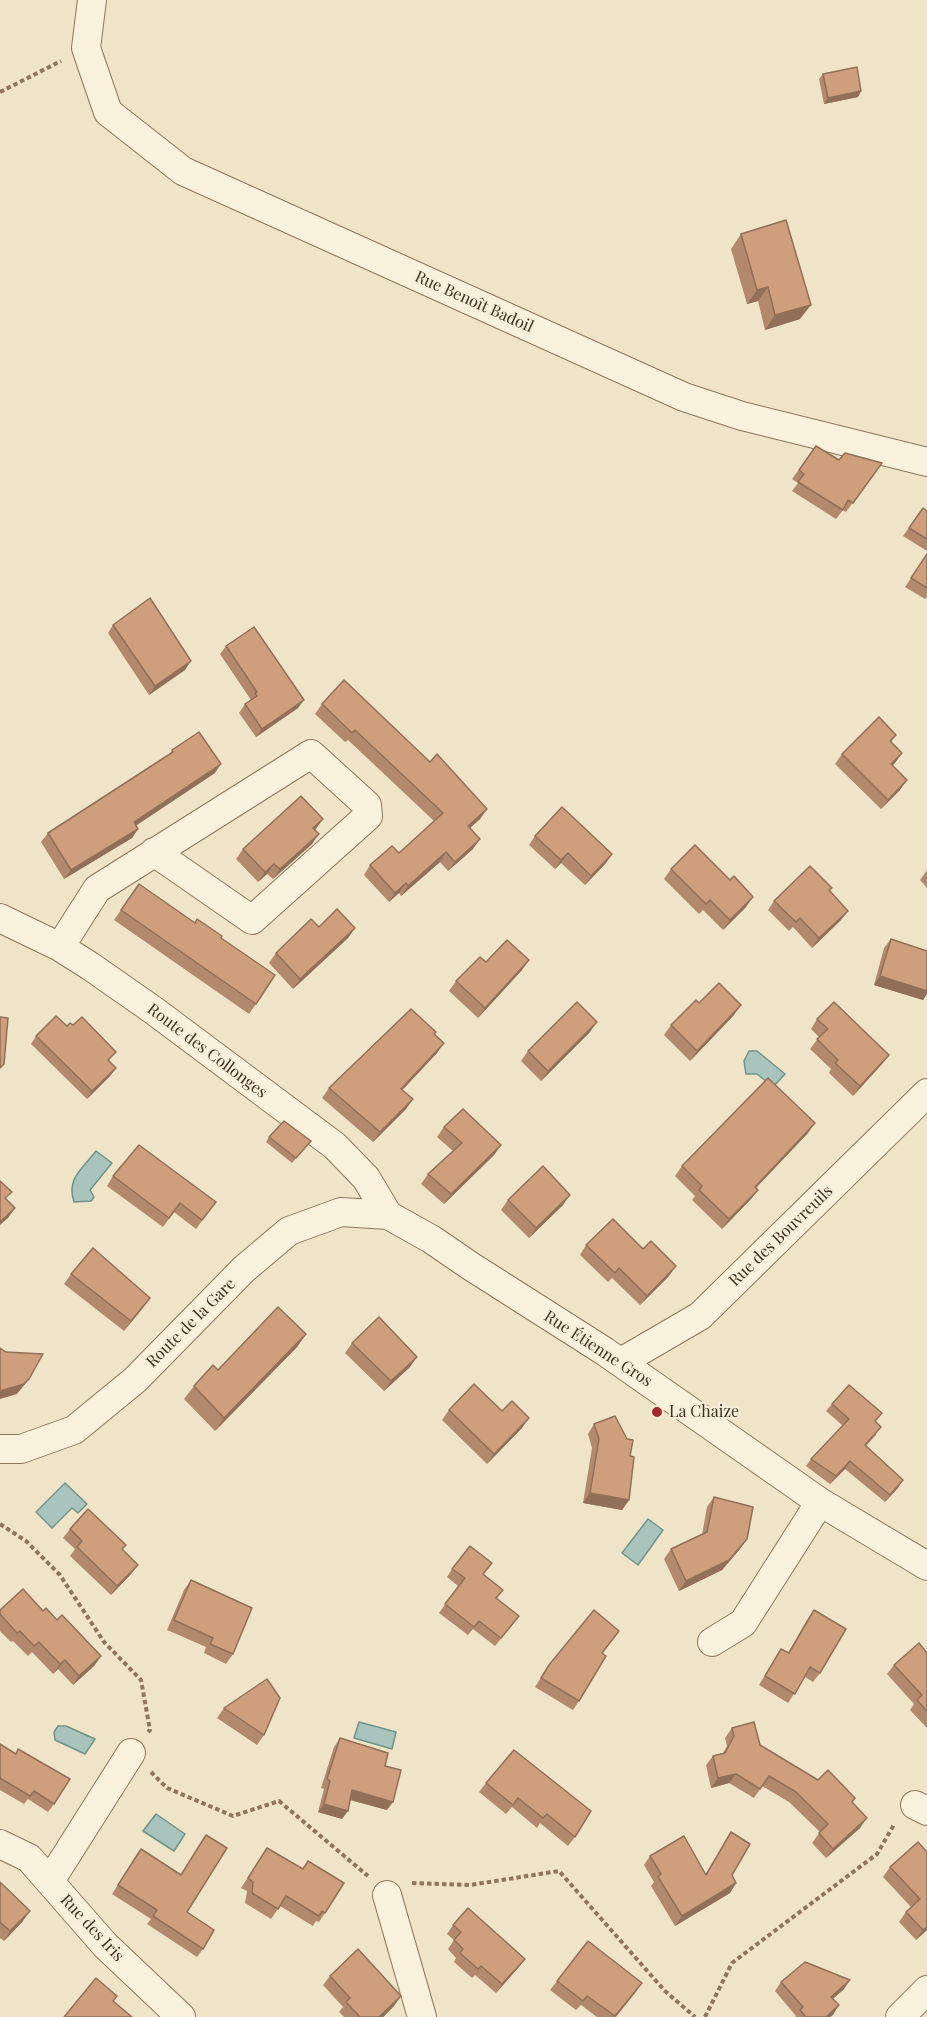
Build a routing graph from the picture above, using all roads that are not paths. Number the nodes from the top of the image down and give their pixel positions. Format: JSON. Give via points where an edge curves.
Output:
{"nodes":[{"id":1,"x":92,"y":3,"type":"edge"},
{"id":2,"x":927,"y":462,"type":"edge"},
{"id":3,"x":154,"y":852,"type":"junction"},
{"id":4,"x":0,"y":918,"type":"edge"},
{"id":5,"x":60,"y":947,"type":"junction"},
{"id":6,"x":927,"y":1093,"type":"edge"},
{"id":7,"x":388,"y":1215,"type":"junction"},
{"id":8,"x":621,"y":1362,"type":"junction"},
{"id":9,"x":0,"y":1449,"type":"edge"},
{"id":10,"x":820,"y":1502,"type":"junction"},
{"id":11,"x":927,"y":1566,"type":"edge"},
{"id":12,"x":712,"y":1642,"type":"dead end"},
{"id":13,"x":130,"y":1753,"type":"road end"},
{"id":14,"x":0,"y":1844,"type":"edge"},
{"id":15,"x":50,"y":1881,"type":"junction"},
{"id":16,"x":387,"y":1895,"type":"road end"},
{"id":17,"x":927,"y":1990,"type":"edge"},
{"id":18,"x":181,"y":2017,"type":"edge"},
{"id":19,"x":422,"y":2017,"type":"edge"},
{"id":20,"x":900,"y":2017,"type":"edge"}],
"edges":[{"from":1,"to":2,"type":"street","name":"Rue Benoît Badoil","via":[[86,48],[108,112],[183,171],[684,396],[742,416]]},
{"from":3,"to":3,"type":"street","via":[[311,754],[367,805],[368,816],[252,920]]},
{"from":3,"to":5,"type":"street","via":[[97,889]]},
{"from":4,"to":5,"type":"street","name":"Route des Collonges"},
{"from":5,"to":7,"type":"street","name":"Route des Collonges","via":[[153,1010],[335,1146],[366,1178]]},
{"from":6,"to":8,"type":"street","name":"Rue des Bouvreuils","via":[[700,1316]]},
{"from":7,"to":8,"type":"street","name":"Rue Étienne Gros"},
{"from":7,"to":9,"type":"street","name":"Route de la Gare","via":[[341,1212],[289,1231],[244,1269],[135,1380],[74,1430],[21,1449]]},
{"from":8,"to":10,"type":"street","name":"Rue Étienne Gros"},
{"from":10,"to":11,"type":"street","name":"Rue Étienne Gros"},
{"from":10,"to":12,"type":"street","via":[[743,1623]]},
{"from":13,"to":15,"type":"street"},
{"from":14,"to":15,"type":"street","name":"Rue des Iris","via":[[29,1858]]},
{"from":15,"to":18,"type":"street","name":"Rue des Iris","via":[[105,1945]]},
{"from":16,"to":19,"type":"street"},
{"from":17,"to":20,"type":"street"}]}
